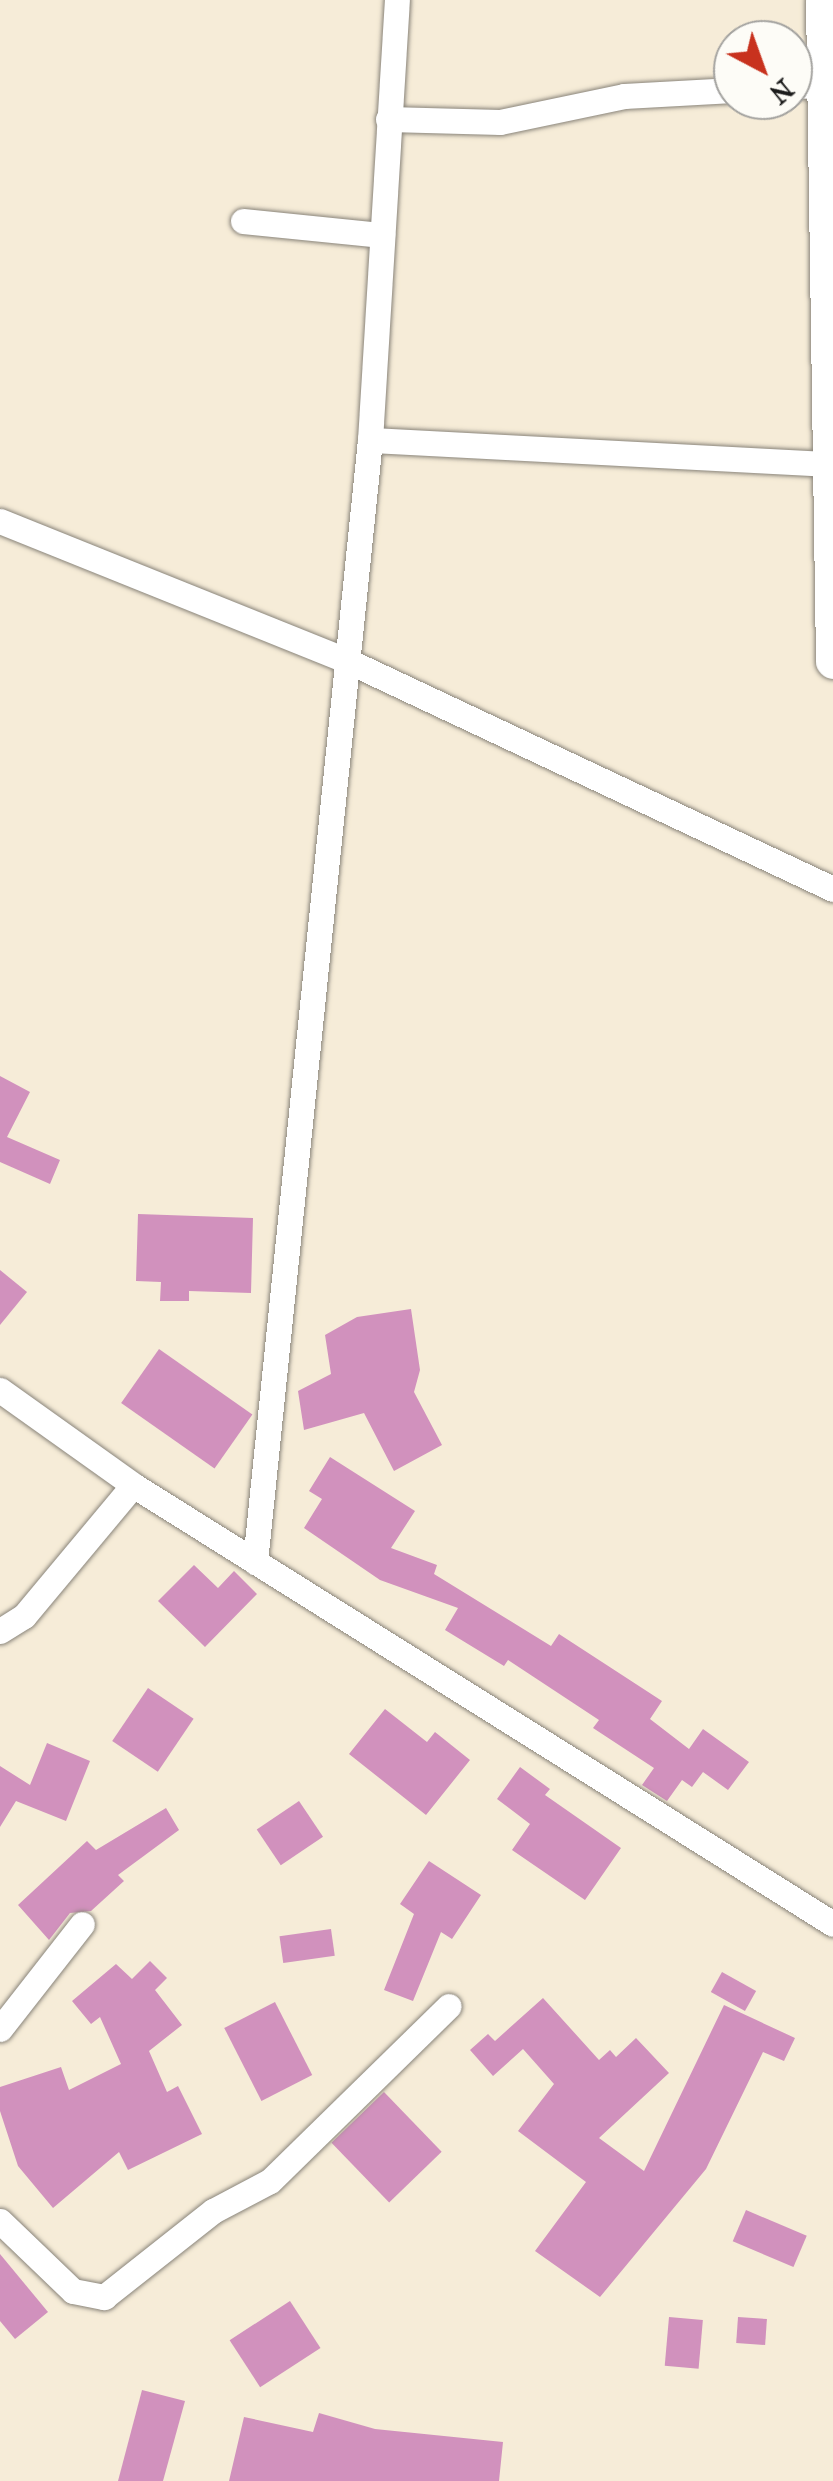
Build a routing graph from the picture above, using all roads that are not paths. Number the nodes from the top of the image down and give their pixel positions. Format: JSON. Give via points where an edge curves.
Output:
{"nodes":[{"id":1,"x":397,"y":0,"type":"edge"},
{"id":2,"x":824,"y":0,"type":"edge"},
{"id":3,"x":817,"y":85,"type":"edge"},
{"id":4,"x":713,"y":91,"type":"edge"},
{"id":5,"x":388,"y":120,"type":"junction"},
{"id":6,"x":243,"y":221,"type":"dead end"},
{"id":7,"x":382,"y":235,"type":"junction"},
{"id":8,"x":832,"y":285,"type":"edge"},
{"id":9,"x":370,"y":440,"type":"junction"},
{"id":10,"x":826,"y":464,"type":"junction"},
{"id":11,"x":0,"y":521,"type":"edge"},
{"id":12,"x":348,"y":661,"type":"junction"},
{"id":13,"x":833,"y":661,"type":"edge"},
{"id":14,"x":833,"y":889,"type":"edge"},
{"id":15,"x":0,"y":1390,"type":"edge"},
{"id":16,"x":133,"y":1485,"type":"junction"},
{"id":17,"x":255,"y":1562,"type":"junction"},
{"id":18,"x":0,"y":1630,"type":"edge"},
{"id":19,"x":82,"y":1924,"type":"dead end"},
{"id":20,"x":833,"y":1924,"type":"edge"},
{"id":21,"x":449,"y":2006,"type":"dead end"},
{"id":22,"x":0,"y":2030,"type":"edge"},
{"id":23,"x":0,"y":2222,"type":"edge"}],
"edges":[{"from":1,"to":5,"type":"street"},
{"from":2,"to":3,"type":"street"},
{"from":3,"to":8,"type":"street"},
{"from":4,"to":5,"type":"street","via":[[624,96],[500,122]]},
{"from":5,"to":7,"type":"street"},
{"from":6,"to":7,"type":"street"},
{"from":7,"to":9,"type":"street"},
{"from":8,"to":10,"type":"street"},
{"from":9,"to":10,"type":"street"},
{"from":9,"to":12,"type":"street"},
{"from":10,"to":13,"type":"street"},
{"from":11,"to":12,"type":"street"},
{"from":12,"to":14,"type":"street"},
{"from":12,"to":17,"type":"street"},
{"from":15,"to":16,"type":"street"},
{"from":16,"to":17,"type":"street"},
{"from":16,"to":18,"type":"street","via":[[24,1616]]},
{"from":17,"to":20,"type":"street"},
{"from":19,"to":22,"type":"street"},
{"from":21,"to":23,"type":"street","via":[[270,2181],[213,2210],[104,2297],[72,2291]]}]}
